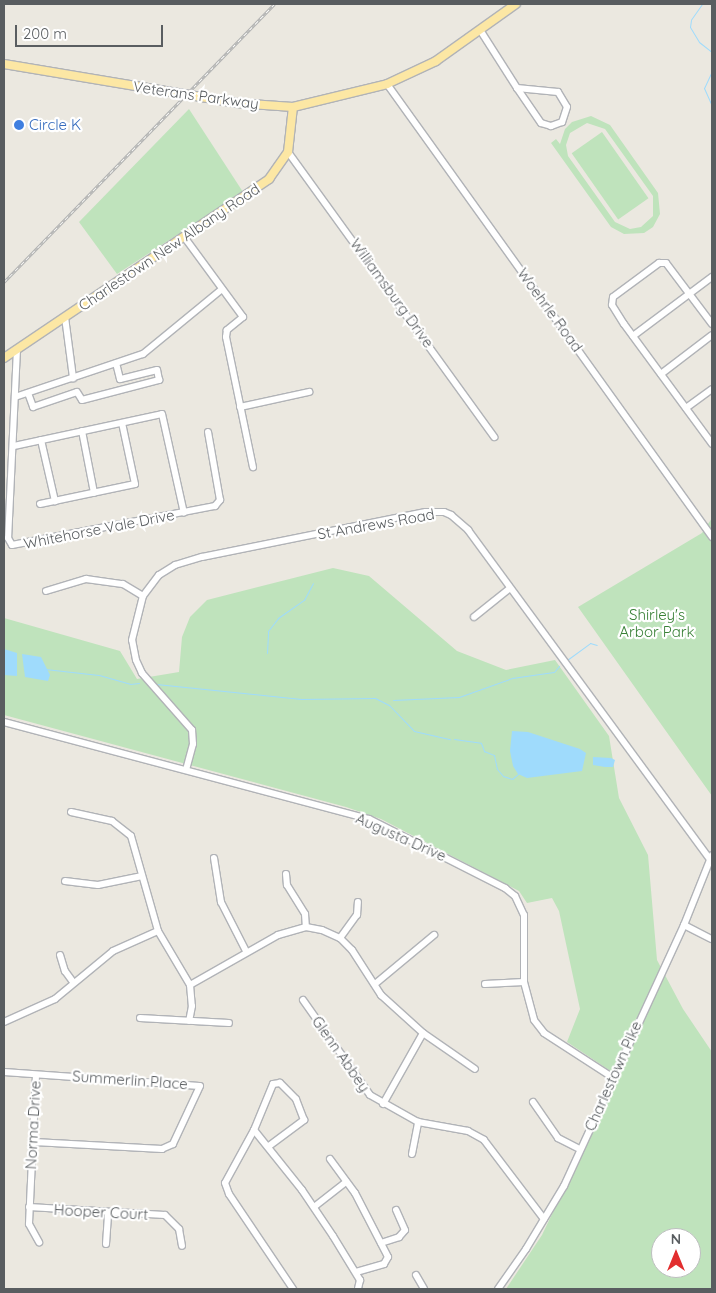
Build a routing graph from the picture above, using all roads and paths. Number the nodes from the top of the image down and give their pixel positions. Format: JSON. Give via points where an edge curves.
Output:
{"nodes":[{"id":1,"x":516,"y":4,"type":"edge"},
{"id":2,"x":480,"y":30,"type":"junction"},
{"id":3,"x":4,"y":64,"type":"edge"},
{"id":4,"x":387,"y":84,"type":"junction"},
{"id":5,"x":517,"y":88,"type":"junction"},
{"id":6,"x":293,"y":106,"type":"junction"},
{"id":7,"x":288,"y":152,"type":"junction"},
{"id":8,"x":185,"y":238,"type":"junction"},
{"id":9,"x":712,"y":276,"type":"edge"},
{"id":10,"x":222,"y":289,"type":"junction"},
{"id":11,"x":691,"y":293,"type":"junction"},
{"id":12,"x":65,"y":317,"type":"junction"},
{"id":13,"x":712,"y":324,"type":"edge"},
{"id":14,"x":712,"y":335,"type":"edge"},
{"id":15,"x":633,"y":336,"type":"junction"},
{"id":16,"x":16,"y":349,"type":"junction"},
{"id":17,"x":4,"y":358,"type":"edge"},
{"id":18,"x":116,"y":364,"type":"junction"},
{"id":19,"x":661,"y":374,"type":"junction"},
{"id":20,"x":74,"y":378,"type":"junction"},
{"id":21,"x":712,"y":389,"type":"edge"},
{"id":22,"x":309,"y":392,"type":"dead end"},
{"id":23,"x":28,"y":393,"type":"junction"},
{"id":24,"x":15,"y":397,"type":"junction"},
{"id":25,"x":240,"y":407,"type":"junction"},
{"id":26,"x":686,"y":408,"type":"junction"},
{"id":27,"x":122,"y":423,"type":"junction"},
{"id":28,"x":82,"y":431,"type":"junction"},
{"id":29,"x":208,"y":432,"type":"dead end"},
{"id":30,"x":494,"y":437,"type":"dead end"},
{"id":31,"x":42,"y":440,"type":"junction"},
{"id":32,"x":712,"y":443,"type":"edge"},
{"id":33,"x":14,"y":446,"type":"junction"},
{"id":34,"x":253,"y":467,"type":"dead end"},
{"id":35,"x":94,"y":492,"type":"junction"},
{"id":36,"x":55,"y":501,"type":"junction"},
{"id":37,"x":40,"y":504,"type":"dead end"},
{"id":38,"x":184,"y":513,"type":"junction"},
{"id":39,"x":712,"y":537,"type":"edge"},
{"id":40,"x":509,"y":589,"type":"junction"},
{"id":41,"x":46,"y":591,"type":"dead end"},
{"id":42,"x":143,"y":596,"type":"junction"},
{"id":43,"x":474,"y":617,"type":"dead end"},
{"id":44,"x":4,"y":722,"type":"edge"},
{"id":45,"x":186,"y":770,"type":"junction"},
{"id":46,"x":71,"y":812,"type":"dead end"},
{"id":47,"x":711,"y":857,"type":"edge"},
{"id":48,"x":214,"y":858,"type":"dead end"},
{"id":49,"x":286,"y":874,"type":"dead end"},
{"id":50,"x":142,"y":876,"type":"junction"},
{"id":51,"x":64,"y":881,"type":"dead end"},
{"id":52,"x":358,"y":902,"type":"dead end"},
{"id":53,"x":684,"y":925,"type":"junction"},
{"id":54,"x":306,"y":927,"type":"junction"},
{"id":55,"x":158,"y":931,"type":"junction"},
{"id":56,"x":434,"y":935,"type":"dead end"},
{"id":57,"x":340,"y":938,"type":"junction"},
{"id":58,"x":712,"y":939,"type":"edge"},
{"id":59,"x":246,"y":951,"type":"junction"},
{"id":60,"x":60,"y":955,"type":"dead end"},
{"id":61,"x":73,"y":982,"type":"junction"},
{"id":62,"x":524,"y":982,"type":"junction"},
{"id":63,"x":375,"y":984,"type":"junction"},
{"id":64,"x":485,"y":984,"type":"dead end"},
{"id":65,"x":190,"y":985,"type":"junction"},
{"id":66,"x":303,"y":1000,"type":"dead end"},
{"id":67,"x":140,"y":1018,"type":"dead end"},
{"id":68,"x":189,"y":1021,"type":"junction"},
{"id":69,"x":4,"y":1022,"type":"edge"},
{"id":70,"x":229,"y":1023,"type":"dead end"},
{"id":71,"x":424,"y":1033,"type":"junction"},
{"id":72,"x":476,"y":1069,"type":"dead end"},
{"id":73,"x":4,"y":1072,"type":"edge"},
{"id":74,"x":36,"y":1075,"type":"junction"},
{"id":75,"x":612,"y":1077,"type":"junction"},
{"id":76,"x":533,"y":1102,"type":"dead end"},
{"id":77,"x":383,"y":1104,"type":"junction"},
{"id":78,"x":418,"y":1122,"type":"junction"},
{"id":79,"x":254,"y":1130,"type":"junction"},
{"id":80,"x":34,"y":1142,"type":"junction"},
{"id":81,"x":270,"y":1146,"type":"junction"},
{"id":82,"x":580,"y":1149,"type":"junction"},
{"id":83,"x":412,"y":1154,"type":"dead end"},
{"id":84,"x":330,"y":1159,"type":"dead end"},
{"id":85,"x":346,"y":1182,"type":"junction"},
{"id":86,"x":29,"y":1207,"type":"junction"},
{"id":87,"x":314,"y":1207,"type":"junction"},
{"id":88,"x":396,"y":1210,"type":"dead end"},
{"id":89,"x":108,"y":1213,"type":"junction"},
{"id":90,"x":544,"y":1219,"type":"junction"},
{"id":91,"x":39,"y":1242,"type":"dead end"},
{"id":92,"x":381,"y":1243,"type":"junction"},
{"id":93,"x":106,"y":1244,"type":"dead end"},
{"id":94,"x":182,"y":1246,"type":"dead end"},
{"id":95,"x":356,"y":1272,"type":"junction"},
{"id":96,"x":416,"y":1274,"type":"dead end"},
{"id":97,"x":293,"y":1289,"type":"edge"},
{"id":98,"x":358,"y":1289,"type":"edge"},
{"id":99,"x":424,"y":1289,"type":"edge"},
{"id":100,"x":498,"y":1289,"type":"edge"}],
"edges":[{"from":1,"to":2,"type":"main road"},
{"from":2,"to":4,"type":"main road","via":[[436,61]]},
{"from":2,"to":5,"type":"street"},
{"from":3,"to":6,"type":"main road","name":"Veterans Parkway","via":[[236,103]]},
{"from":4,"to":6,"type":"main road","name":"Veterans Parkway"},
{"from":4,"to":39,"type":"street","name":"Woehrle Road"},
{"from":5,"to":5,"type":"street","via":[[541,123],[551,126],[562,122],[567,107],[558,92]]},
{"from":6,"to":7,"type":"main road","name":"Charlestown New Albany Road"},
{"from":7,"to":8,"type":"main road","name":"Charlestown New Albany Road","via":[[269,179]]},
{"from":7,"to":30,"type":"street","name":"Williamsburg Drive"},
{"from":8,"to":10,"type":"street"},
{"from":8,"to":12,"type":"main road","name":"Charlestown New Albany Road"},
{"from":9,"to":11,"type":"street"},
{"from":10,"to":18,"type":"street","via":[[143,354]]},
{"from":10,"to":25,"type":"street","via":[[243,317],[225,333]]},
{"from":11,"to":13,"type":"street"},
{"from":11,"to":15,"type":"street"},
{"from":11,"to":15,"type":"street","via":[[670,264],[663,263],[614,296],[612,306]]},
{"from":12,"to":16,"type":"main road","name":"Charlestown New Albany Road"},
{"from":12,"to":20,"type":"street"},
{"from":14,"to":19,"type":"street"},
{"from":15,"to":19,"type":"street"},
{"from":16,"to":17,"type":"main road","name":"Charlestown New Albany Road"},
{"from":16,"to":24,"type":"street","name":"Whitehorse Vale Drive"},
{"from":18,"to":20,"type":"street"},
{"from":18,"to":23,"type":"street","via":[[120,379],[157,370],[160,380],[82,400],[77,392],[34,407]]},
{"from":19,"to":26,"type":"street"},
{"from":20,"to":23,"type":"street"},
{"from":21,"to":26,"type":"street"},
{"from":22,"to":25,"type":"street"},
{"from":23,"to":24,"type":"street"},
{"from":24,"to":33,"type":"street","name":"Whitehorse Vale Drive"},
{"from":25,"to":34,"type":"street"},
{"from":26,"to":32,"type":"street"},
{"from":27,"to":28,"type":"street"},
{"from":27,"to":35,"type":"street","via":[[135,484]]},
{"from":27,"to":38,"type":"street","via":[[162,414]]},
{"from":28,"to":31,"type":"street"},
{"from":28,"to":35,"type":"street"},
{"from":29,"to":38,"type":"street","name":"Whitehorse Vale Drive","via":[[220,500],[215,506]]},
{"from":31,"to":33,"type":"street"},
{"from":31,"to":36,"type":"street"},
{"from":33,"to":38,"type":"street","name":"Whitehorse Vale Drive","via":[[8,538],[12,545]]},
{"from":35,"to":36,"type":"street"},
{"from":36,"to":37,"type":"street"},
{"from":40,"to":42,"type":"street","name":"St Andrews Road","via":[[468,530],[451,515],[436,511],[202,557],[166,569]]},
{"from":40,"to":43,"type":"street"},
{"from":40,"to":47,"type":"street","name":"St Andrews Road"},
{"from":41,"to":42,"type":"street","via":[[86,579],[123,584]]},
{"from":42,"to":45,"type":"street","name":"St Andrews Road","via":[[133,628],[136,660],[152,686],[192,730]]},
{"from":44,"to":45,"type":"street","name":"Augusta Drive"},
{"from":45,"to":62,"type":"street","name":"Augusta Drive","via":[[369,819],[505,888],[515,896],[524,916]]},
{"from":46,"to":50,"type":"street","via":[[112,821],[125,829],[131,836]]},
{"from":47,"to":53,"type":"street","name":"Charlestown Pike"},
{"from":48,"to":59,"type":"street","via":[[221,902]]},
{"from":49,"to":54,"type":"street","via":[[287,885],[305,914]]},
{"from":50,"to":51,"type":"street","via":[[98,885]]},
{"from":50,"to":55,"type":"street"},
{"from":52,"to":57,"type":"street","via":[[357,914]]},
{"from":53,"to":58,"type":"street"},
{"from":53,"to":75,"type":"street","name":"Charlestown Pike"},
{"from":54,"to":57,"type":"street"},
{"from":54,"to":59,"type":"street","via":[[278,935]]},
{"from":55,"to":61,"type":"street","via":[[113,951]]},
{"from":55,"to":65,"type":"street"},
{"from":56,"to":63,"type":"street"},
{"from":57,"to":63,"type":"street"},
{"from":59,"to":65,"type":"street"},
{"from":60,"to":61,"type":"street","via":[[64,970]]},
{"from":61,"to":69,"type":"street","via":[[55,999]]},
{"from":62,"to":64,"type":"street"},
{"from":62,"to":75,"type":"street","name":"Augusta Drive","via":[[529,1010],[544,1034]]},
{"from":63,"to":71,"type":"street","via":[[381,995]]},
{"from":65,"to":68,"type":"street","via":[[192,1006]]},
{"from":66,"to":77,"type":"street","name":"Glenn Abbey","via":[[362,1085]]},
{"from":67,"to":68,"type":"street"},
{"from":68,"to":70,"type":"street"},
{"from":71,"to":72,"type":"street"},
{"from":71,"to":77,"type":"street"},
{"from":73,"to":74,"type":"street","name":"Norma Drive"},
{"from":74,"to":80,"type":"street","name":"Norma Drive"},
{"from":74,"to":80,"type":"street","name":"Summerlin Place","via":[[200,1086],[173,1144],[162,1149]]},
{"from":75,"to":82,"type":"street","name":"Charlestown Pike"},
{"from":76,"to":82,"type":"street","via":[[558,1138]]},
{"from":77,"to":78,"type":"street","name":"Glenn Abbey"},
{"from":78,"to":83,"type":"street"},
{"from":78,"to":90,"type":"street","name":"Glenn Abbey","via":[[468,1131],[484,1140]]},
{"from":79,"to":81,"type":"street"},
{"from":79,"to":81,"type":"street","via":[[273,1084],[280,1083],[296,1099],[304,1120]]},
{"from":79,"to":97,"type":"street","via":[[225,1183],[229,1194]]},
{"from":80,"to":86,"type":"street","name":"Norma Drive"},
{"from":81,"to":87,"type":"street"},
{"from":82,"to":90,"type":"street","name":"Charlestown Pike"},
{"from":84,"to":85,"type":"street"},
{"from":85,"to":87,"type":"street"},
{"from":85,"to":92,"type":"street"},
{"from":86,"to":89,"type":"street","name":"Hooper Court"},
{"from":86,"to":91,"type":"street","name":"Norma Drive","via":[[29,1224]]},
{"from":87,"to":95,"type":"street"},
{"from":88,"to":92,"type":"street","via":[[405,1230],[399,1237]]},
{"from":89,"to":93,"type":"street"},
{"from":89,"to":94,"type":"street","name":"Hooper Court","via":[[165,1214],[179,1228]]},
{"from":90,"to":100,"type":"street","name":"Charlestown Pike"},
{"from":92,"to":95,"type":"street","via":[[388,1257],[384,1264]]},
{"from":95,"to":98,"type":"street","via":[[360,1280]]},
{"from":96,"to":99,"type":"street"}]}
